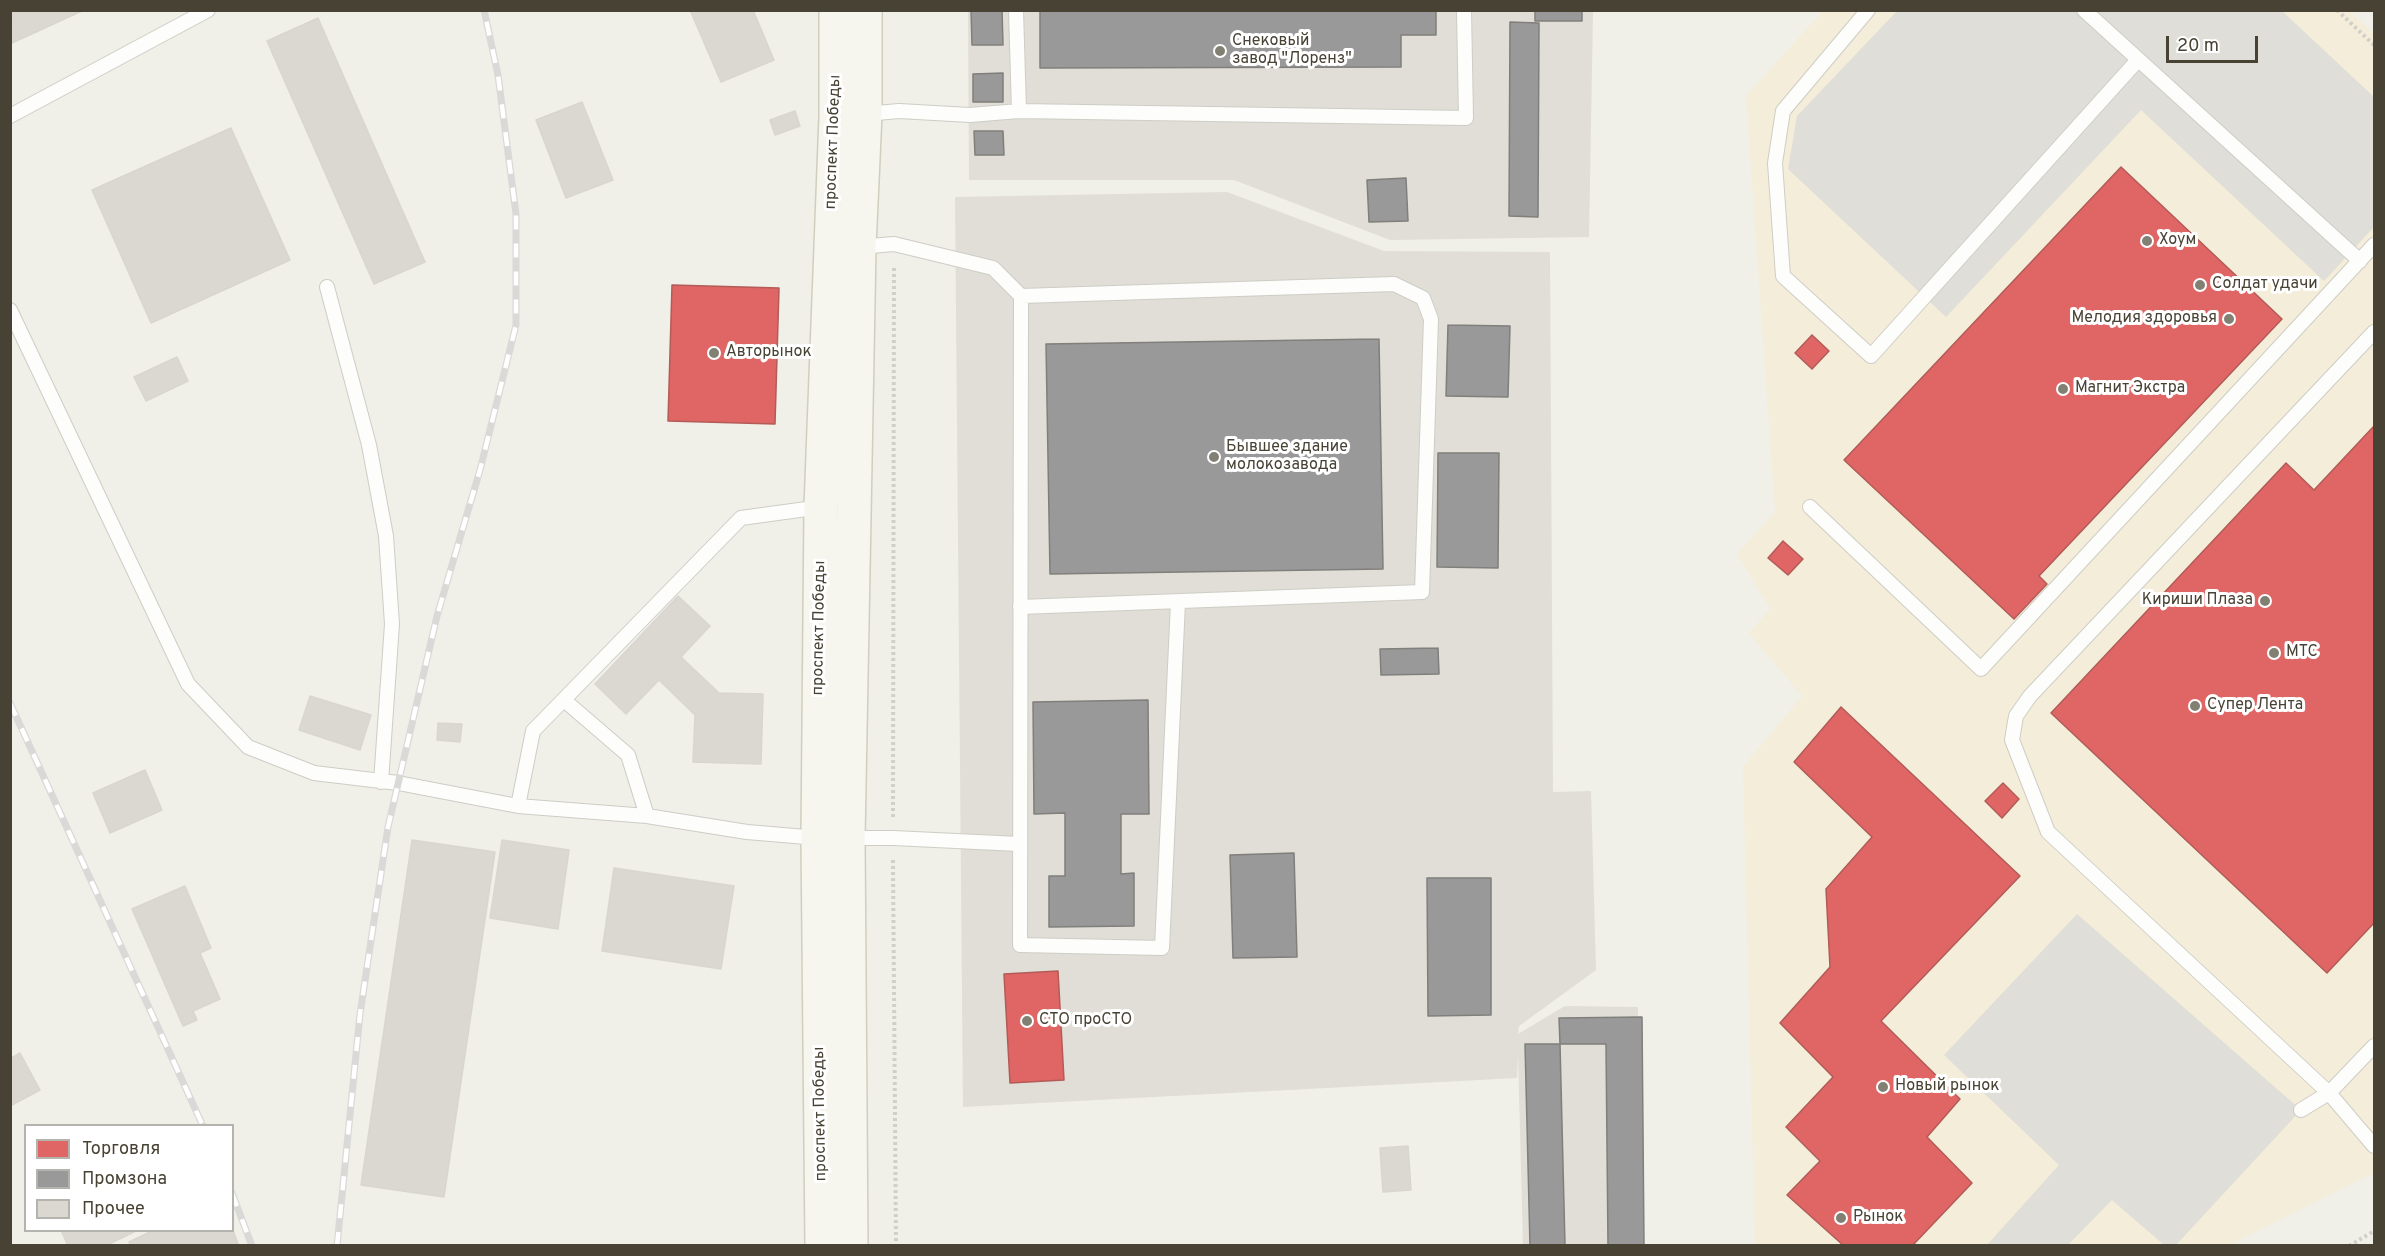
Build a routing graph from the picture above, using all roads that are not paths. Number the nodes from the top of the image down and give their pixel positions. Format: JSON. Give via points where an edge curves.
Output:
{"nodes":[{"id":1,"x":208,"y":10,"type":"edge"},
{"id":2,"x":836,"y":10,"type":"edge"},
{"id":3,"x":865,"y":10,"type":"edge"},
{"id":4,"x":1016,"y":10,"type":"edge"},
{"id":5,"x":1464,"y":10,"type":"edge"},
{"id":6,"x":1868,"y":10,"type":"edge"},
{"id":7,"x":2084,"y":10,"type":"edge"},
{"id":8,"x":2137,"y":61,"type":"junction"},
{"id":9,"x":1019,"y":111,"type":"junction"},
{"id":10,"x":850,"y":115,"type":"junction"},
{"id":11,"x":10,"y":116,"type":"edge"},
{"id":12,"x":2374,"y":245,"type":"edge"},
{"id":13,"x":845,"y":248,"type":"junction"},
{"id":14,"x":2360,"y":261,"type":"junction"},
{"id":15,"x":327,"y":287,"type":"dead end"},
{"id":16,"x":1021,"y":296,"type":"junction"},
{"id":17,"x":10,"y":310,"type":"edge"},
{"id":18,"x":2374,"y":332,"type":"edge"},
{"id":19,"x":821,"y":507,"type":"junction"},
{"id":20,"x":1810,"y":507,"type":"dead end"},
{"id":21,"x":1178,"y":602,"type":"junction"},
{"id":22,"x":1020,"y":607,"type":"junction"},
{"id":23,"x":564,"y":700,"type":"junction"},
{"id":24,"x":381,"y":782,"type":"junction"},
{"id":25,"x":518,"y":806,"type":"junction"},
{"id":26,"x":646,"y":816,"type":"junction"},
{"id":27,"x":833,"y":838,"type":"junction"},
{"id":28,"x":1018,"y":844,"type":"junction"},
{"id":29,"x":2374,"y":1046,"type":"edge"},
{"id":30,"x":2329,"y":1093,"type":"junction"},
{"id":31,"x":2301,"y":1110,"type":"dead end"},
{"id":32,"x":2374,"y":1146,"type":"edge"},
{"id":33,"x":822,"y":1245,"type":"edge"},
{"id":34,"x":851,"y":1245,"type":"edge"}],
"edges":[{"from":1,"to":11,"type":"lane"},
{"from":2,"to":10,"type":"main road","name":"проспект Победы"},
{"from":3,"to":10,"type":"main road","name":"проспект Победы"},
{"from":4,"to":9,"type":"lane"},
{"from":5,"to":9,"type":"lane","via":[[1466,118]]},
{"from":6,"to":8,"type":"lane","via":[[1783,111],[1775,163],[1783,276],[1871,356]]},
{"from":7,"to":8,"type":"lane"},
{"from":8,"to":14,"type":"lane"},
{"from":9,"to":10,"type":"lane"},
{"from":10,"to":13,"type":"main road","name":"проспект Победы"},
{"from":12,"to":14,"type":"lane"},
{"from":13,"to":16,"type":"lane","via":[[894,244],[993,268]]},
{"from":13,"to":19,"type":"main road","name":"проспект Победы"},
{"from":13,"to":27,"type":"main road","name":"проспект Победы"},
{"from":14,"to":20,"type":"lane","via":[[1981,669]]},
{"from":15,"to":24,"type":"lane","via":[[369,445],[386,536],[392,624]]},
{"from":16,"to":21,"type":"lane","via":[[1394,284],[1423,298],[1431,319],[1422,592]]},
{"from":16,"to":22,"type":"lane"},
{"from":17,"to":24,"type":"lane","via":[[188,684],[248,747],[315,772]]},
{"from":18,"to":30,"type":"lane","via":[[2030,696],[2016,716],[2012,740],[2048,832]]},
{"from":19,"to":23,"type":"lane","via":[[741,518]]},
{"from":19,"to":27,"type":"main road","name":"проспект Победы"},
{"from":21,"to":22,"type":"lane"},
{"from":21,"to":28,"type":"lane","via":[[1162,948],[1020,945]]},
{"from":22,"to":28,"type":"lane"},
{"from":23,"to":25,"type":"lane","via":[[533,731]]},
{"from":23,"to":26,"type":"lane","via":[[628,754]]},
{"from":24,"to":25,"type":"lane"},
{"from":25,"to":26,"type":"lane"},
{"from":26,"to":27,"type":"lane","via":[[747,832]]},
{"from":27,"to":28,"type":"lane"},
{"from":27,"to":33,"type":"main road","name":"проспект Победы"},
{"from":27,"to":34,"type":"main road","name":"проспект Победы"},
{"from":29,"to":30,"type":"lane"},
{"from":30,"to":31,"type":"lane"},
{"from":30,"to":32,"type":"lane"}]}
